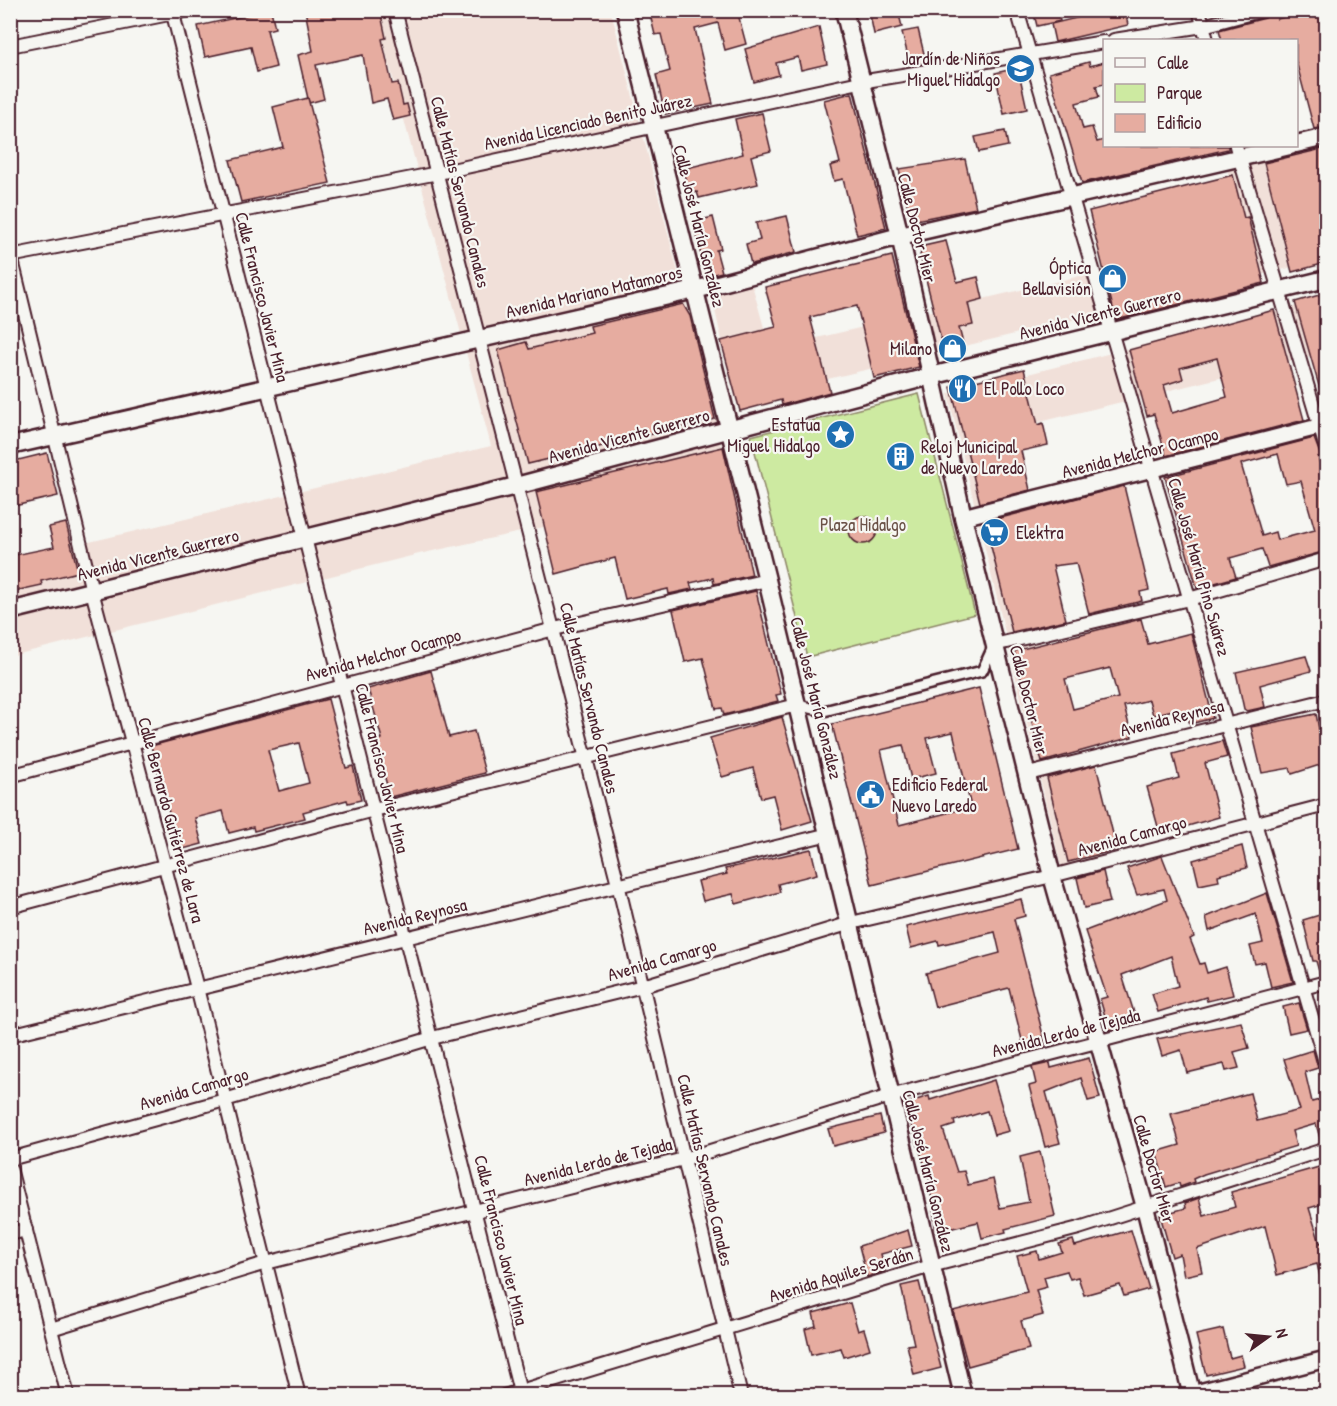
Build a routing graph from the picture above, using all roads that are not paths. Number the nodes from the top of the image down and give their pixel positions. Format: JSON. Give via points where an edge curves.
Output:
{"nodes":[{"id":1,"x":189,"y":10,"type":"edge"},
{"id":2,"x":394,"y":10,"type":"edge"},
{"id":3,"x":625,"y":10,"type":"edge"},
{"id":4,"x":844,"y":10,"type":"edge"},
{"id":5,"x":1017,"y":10,"type":"edge"},
{"id":6,"x":1199,"y":10,"type":"edge"},
{"id":7,"x":1263,"y":10,"type":"edge"},
{"id":8,"x":172,"y":12,"type":"edge"},
{"id":9,"x":1203,"y":26,"type":"junction"},
{"id":10,"x":1120,"y":39,"type":"edge"},
{"id":11,"x":1208,"y":39,"type":"edge"},
{"id":12,"x":1103,"y":42,"type":"edge"},
{"id":13,"x":10,"y":45,"type":"edge"},
{"id":14,"x":1029,"y":55,"type":"junction"},
{"id":15,"x":860,"y":82,"type":"junction"},
{"id":16,"x":654,"y":125,"type":"junction"},
{"id":17,"x":1326,"y":137,"type":"edge"},
{"id":18,"x":1298,"y":144,"type":"edge"},
{"id":19,"x":1280,"y":147,"type":"edge"},
{"id":20,"x":1238,"y":151,"type":"edge"},
{"id":21,"x":438,"y":173,"type":"junction"},
{"id":22,"x":1071,"y":196,"type":"junction"},
{"id":23,"x":223,"y":214,"type":"junction"},
{"id":24,"x":900,"y":236,"type":"junction"},
{"id":25,"x":11,"y":255,"type":"edge"},
{"id":26,"x":1326,"y":279,"type":"edge"},
{"id":27,"x":695,"y":290,"type":"junction"},
{"id":28,"x":1280,"y":291,"type":"junction"},
{"id":29,"x":1111,"y":331,"type":"junction"},
{"id":30,"x":479,"y":338,"type":"junction"},
{"id":31,"x":931,"y":376,"type":"junction"},
{"id":32,"x":267,"y":388,"type":"junction"},
{"id":33,"x":1323,"y":426,"type":"edge"},
{"id":34,"x":730,"y":429,"type":"junction"},
{"id":35,"x":55,"y":436,"type":"junction"},
{"id":36,"x":10,"y":446,"type":"edge"},
{"id":37,"x":1326,"y":448,"type":"edge"},
{"id":38,"x":1152,"y":471,"type":"junction"},
{"id":39,"x":516,"y":486,"type":"junction"},
{"id":40,"x":963,"y":517,"type":"junction"},
{"id":41,"x":304,"y":538,"type":"junction"},
{"id":42,"x":1326,"y":559,"type":"edge"},
{"id":43,"x":767,"y":580,"type":"junction"},
{"id":44,"x":92,"y":591,"type":"junction"},
{"id":45,"x":1189,"y":599,"type":"junction"},
{"id":46,"x":10,"y":611,"type":"edge"},
{"id":47,"x":554,"y":629,"type":"junction"},
{"id":48,"x":994,"y":645,"type":"junction"},
{"id":49,"x":342,"y":686,"type":"junction"},
{"id":50,"x":1326,"y":700,"type":"edge"},
{"id":51,"x":798,"y":705,"type":"junction"},
{"id":52,"x":1226,"y":723,"type":"junction"},
{"id":53,"x":133,"y":745,"type":"junction"},
{"id":54,"x":586,"y":757,"type":"junction"},
{"id":55,"x":1028,"y":774,"type":"junction"},
{"id":56,"x":10,"y":776,"type":"edge"},
{"id":57,"x":1326,"y":805,"type":"edge"},
{"id":58,"x":374,"y":810,"type":"junction"},
{"id":59,"x":1255,"y":823,"type":"junction"},
{"id":60,"x":829,"y":834,"type":"junction"},
{"id":61,"x":165,"y":865,"type":"junction"},
{"id":62,"x":1052,"y":876,"type":"junction"},
{"id":63,"x":618,"y":884,"type":"junction"},
{"id":64,"x":10,"y":907,"type":"edge"},
{"id":65,"x":851,"y":923,"type":"junction"},
{"id":66,"x":407,"y":937,"type":"junction"},
{"id":67,"x":1326,"y":982,"type":"edge"},
{"id":68,"x":643,"y":986,"type":"junction"},
{"id":69,"x":197,"y":988,"type":"junction"},
{"id":70,"x":1304,"y":988,"type":"junction"},
{"id":71,"x":10,"y":1035,"type":"edge"},
{"id":72,"x":432,"y":1038,"type":"junction"},
{"id":73,"x":1097,"y":1044,"type":"junction"},
{"id":74,"x":1326,"y":1065,"type":"edge"},
{"id":75,"x":890,"y":1096,"type":"junction"},
{"id":76,"x":225,"y":1100,"type":"junction"},
{"id":77,"x":1326,"y":1149,"type":"edge"},
{"id":78,"x":10,"y":1159,"type":"edge"},
{"id":79,"x":684,"y":1159,"type":"junction"},
{"id":80,"x":10,"y":1168,"type":"edge"},
{"id":81,"x":1145,"y":1207,"type":"junction"},
{"id":82,"x":475,"y":1211,"type":"junction"},
{"id":83,"x":26,"y":1230,"type":"junction"},
{"id":84,"x":10,"y":1234,"type":"edge"},
{"id":85,"x":266,"y":1263,"type":"junction"},
{"id":86,"x":931,"y":1266,"type":"junction"},
{"id":87,"x":51,"y":1329,"type":"junction"},
{"id":88,"x":725,"y":1329,"type":"junction"},
{"id":89,"x":1326,"y":1359,"type":"edge"},
{"id":90,"x":520,"y":1393,"type":"edge"},
{"id":91,"x":68,"y":1395,"type":"edge"},
{"id":92,"x":299,"y":1395,"type":"edge"},
{"id":93,"x":504,"y":1395,"type":"edge"},
{"id":94,"x":741,"y":1395,"type":"edge"},
{"id":95,"x":963,"y":1395,"type":"edge"},
{"id":96,"x":1190,"y":1395,"type":"edge"}],
"edges":[{"from":1,"to":8,"type":"street"},
{"from":2,"to":21,"type":"street","name":"Calle Matías Servando Canales"},
{"from":3,"to":16,"type":"main road","name":"Calle José María González"},
{"from":4,"to":15,"type":"main road","name":"Calle Doctor Mier"},
{"from":5,"to":14,"type":"street","name":"Calle José María Pino Suárez"},
{"from":6,"to":9,"type":"street"},
{"from":7,"to":9,"type":"street"},
{"from":8,"to":13,"type":"street"},
{"from":8,"to":23,"type":"street","name":"Calle Francisco Javier Mina"},
{"from":9,"to":10,"type":"street"},
{"from":9,"to":11,"type":"street"},
{"from":12,"to":14,"type":"street","name":"Avenida Licenciado Benito Juárez"},
{"from":14,"to":15,"type":"street","name":"Avenida Licenciado Benito Juárez"},
{"from":14,"to":22,"type":"street","name":"Calle José María Pino Suárez"},
{"from":15,"to":16,"type":"street","name":"Avenida Licenciado Benito Juárez"},
{"from":15,"to":24,"type":"main road","name":"Calle Doctor Mier"},
{"from":16,"to":21,"type":"street","name":"Avenida Licenciado Benito Juárez"},
{"from":16,"to":27,"type":"main road","name":"Calle José María González"},
{"from":17,"to":18,"type":"main road"},
{"from":19,"to":20,"type":"main road","name":"Avenida Mariano Matamoros"},
{"from":20,"to":22,"type":"main road","name":"Avenida Mariano Matamoros"},
{"from":20,"to":28,"type":"street"},
{"from":21,"to":23,"type":"street","name":"Avenida Licenciado Benito Juárez"},
{"from":21,"to":30,"type":"street","name":"Calle Matías Servando Canales"},
{"from":22,"to":24,"type":"main road","name":"Avenida Mariano Matamoros"},
{"from":22,"to":29,"type":"street","name":"Calle José María Pino Suárez"},
{"from":23,"to":25,"type":"street","name":"Avenida Licenciado Benito Juárez"},
{"from":23,"to":32,"type":"street","name":"Calle Francisco Javier Mina"},
{"from":24,"to":27,"type":"main road","name":"Avenida Mariano Matamoros"},
{"from":24,"to":31,"type":"main road","name":"Calle Doctor Mier"},
{"from":25,"to":35,"type":"street","name":"Calle Bernardo Gutiérrez de Lara"},
{"from":26,"to":28,"type":"main road","name":"Avenida Vicente Guerrero"},
{"from":27,"to":30,"type":"main road","name":"Avenida Mariano Matamoros"},
{"from":27,"to":34,"type":"main road","name":"Calle José María González"},
{"from":28,"to":29,"type":"main road","name":"Avenida Vicente Guerrero"},
{"from":28,"to":33,"type":"street"},
{"from":29,"to":31,"type":"main road","name":"Avenida Vicente Guerrero"},
{"from":29,"to":38,"type":"street","name":"Calle José María Pino Suárez"},
{"from":30,"to":32,"type":"main road","name":"Avenida Mariano Matamoros"},
{"from":30,"to":39,"type":"street","name":"Calle Matías Servando Canales"},
{"from":31,"to":34,"type":"main road","name":"Avenida Vicente Guerrero"},
{"from":31,"to":40,"type":"main road","name":"Calle Doctor Mier"},
{"from":32,"to":35,"type":"main road","name":"Avenida Mariano Matamoros"},
{"from":32,"to":41,"type":"street","name":"Calle Francisco Javier Mina"},
{"from":33,"to":37,"type":"street"},
{"from":33,"to":38,"type":"street","name":"Avenida Melchor Ocampo"},
{"from":34,"to":39,"type":"main road","name":"Avenida Vicente Guerrero"},
{"from":34,"to":43,"type":"main road","name":"Calle José María González"},
{"from":35,"to":36,"type":"main road","name":"Avenida Mariano Matamoros"},
{"from":35,"to":44,"type":"street","name":"Calle Bernardo Gutiérrez de Lara"},
{"from":38,"to":40,"type":"street","name":"Avenida Melchor Ocampo"},
{"from":38,"to":45,"type":"street","name":"Calle José María Pino Suárez"},
{"from":39,"to":41,"type":"main road","name":"Avenida Vicente Guerrero"},
{"from":39,"to":47,"type":"street","name":"Calle Matías Servando Canales"},
{"from":40,"to":48,"type":"main road","name":"Calle Doctor Mier"},
{"from":41,"to":44,"type":"main road","name":"Avenida Vicente Guerrero"},
{"from":41,"to":49,"type":"street","name":"Calle Francisco Javier Mina"},
{"from":42,"to":45,"type":"street"},
{"from":43,"to":47,"type":"street","name":"Avenida Melchor Ocampo"},
{"from":43,"to":51,"type":"main road","name":"Calle José María González"},
{"from":44,"to":46,"type":"main road","name":"Avenida Vicente Guerrero"},
{"from":44,"to":53,"type":"street","name":"Calle Bernardo Gutiérrez de Lara"},
{"from":45,"to":48,"type":"street"},
{"from":45,"to":52,"type":"street","name":"Calle José María Pino Suárez"},
{"from":47,"to":49,"type":"street","name":"Avenida Melchor Ocampo"},
{"from":47,"to":54,"type":"street","name":"Calle Matías Servando Canales"},
{"from":48,"to":51,"type":"street","via":[[982,670],[824,711]]},
{"from":48,"to":55,"type":"main road","name":"Calle Doctor Mier"},
{"from":49,"to":53,"type":"street","name":"Avenida Melchor Ocampo"},
{"from":49,"to":58,"type":"street","name":"Calle Francisco Javier Mina"},
{"from":50,"to":52,"type":"street","name":"Avenida Reynosa"},
{"from":51,"to":54,"type":"street"},
{"from":51,"to":60,"type":"main road","name":"Calle José María González"},
{"from":52,"to":55,"type":"street","name":"Avenida Reynosa"},
{"from":52,"to":59,"type":"street","name":"Calle José María Pino Suárez"},
{"from":53,"to":56,"type":"street","name":"Avenida Melchor Ocampo"},
{"from":53,"to":61,"type":"street","name":"Calle Bernardo Gutiérrez de Lara"},
{"from":54,"to":58,"type":"street"},
{"from":54,"to":63,"type":"street","name":"Calle Matías Servando Canales"},
{"from":55,"to":62,"type":"main road","name":"Calle Doctor Mier"},
{"from":57,"to":59,"type":"street","name":"Avenida Camargo"},
{"from":58,"to":61,"type":"street"},
{"from":58,"to":66,"type":"street","name":"Calle Francisco Javier Mina"},
{"from":59,"to":62,"type":"street","name":"Avenida Camargo"},
{"from":59,"to":70,"type":"street","name":"Calle José María Pino Suárez"},
{"from":60,"to":63,"type":"street","name":"Avenida Reynosa"},
{"from":60,"to":65,"type":"main road","name":"Calle José María González"},
{"from":61,"to":64,"type":"street"},
{"from":61,"to":69,"type":"street","name":"Calle Bernardo Gutiérrez de Lara"},
{"from":62,"to":65,"type":"street","name":"Avenida Camargo"},
{"from":62,"to":73,"type":"main road","name":"Calle Doctor Mier"},
{"from":63,"to":66,"type":"street","name":"Avenida Reynosa"},
{"from":63,"to":68,"type":"street","name":"Calle Matías Servando Canales"},
{"from":65,"to":68,"type":"street","name":"Avenida Camargo"},
{"from":65,"to":75,"type":"main road","name":"Calle José María González"},
{"from":66,"to":69,"type":"street","name":"Avenida Reynosa"},
{"from":66,"to":72,"type":"street","name":"Calle Francisco Javier Mina"},
{"from":67,"to":70,"type":"street","name":"Avenida Lerdo de Tejada"},
{"from":68,"to":72,"type":"street","name":"Avenida Camargo"},
{"from":68,"to":79,"type":"street","name":"Calle Matías Servando Canales"},
{"from":69,"to":71,"type":"street","name":"Avenida Reynosa"},
{"from":69,"to":76,"type":"street","name":"Calle Bernardo Gutiérrez de Lara"},
{"from":70,"to":73,"type":"street","name":"Avenida Lerdo de Tejada"},
{"from":70,"to":74,"type":"street","name":"Calle José María Pino Suárez"},
{"from":72,"to":76,"type":"street","name":"Avenida Camargo"},
{"from":72,"to":82,"type":"street","name":"Calle Francisco Javier Mina"},
{"from":73,"to":75,"type":"street","name":"Avenida Lerdo de Tejada"},
{"from":73,"to":81,"type":"main road","name":"Calle Doctor Mier"},
{"from":75,"to":79,"type":"street","name":"Avenida Lerdo de Tejada"},
{"from":75,"to":86,"type":"main road","name":"Calle José María González"},
{"from":76,"to":78,"type":"street","name":"Avenida Camargo"},
{"from":76,"to":85,"type":"street","name":"Calle Bernardo Gutiérrez de Lara"},
{"from":77,"to":81,"type":"street","name":"Avenida Aquiles Serdán"},
{"from":79,"to":82,"type":"street","name":"Avenida Lerdo de Tejada"},
{"from":79,"to":88,"type":"street","name":"Calle Matías Servando Canales"},
{"from":80,"to":83,"type":"street"},
{"from":81,"to":86,"type":"street","name":"Avenida Aquiles Serdán"},
{"from":81,"to":96,"type":"main road","name":"Calle Doctor Mier"},
{"from":82,"to":85,"type":"street","name":"Avenida Lerdo de Tejada"},
{"from":82,"to":90,"type":"street","name":"Calle Francisco Javier Mina"},
{"from":83,"to":84,"type":"street"},
{"from":83,"to":87,"type":"street"},
{"from":85,"to":87,"type":"street","name":"Avenida Lerdo de Tejada"},
{"from":85,"to":92,"type":"street","name":"Calle Bernardo Gutiérrez de Lara"},
{"from":86,"to":88,"type":"street","name":"Avenida Aquiles Serdán"},
{"from":86,"to":95,"type":"main road","name":"Calle José María González"},
{"from":87,"to":91,"type":"street"},
{"from":88,"to":90,"type":"street","name":"Avenida Aquiles Serdán"},
{"from":88,"to":94,"type":"street","name":"Calle Matías Servando Canales"},
{"from":89,"to":96,"type":"street"},
{"from":90,"to":93,"type":"street","name":"Avenida Aquiles Serdán"}]}
